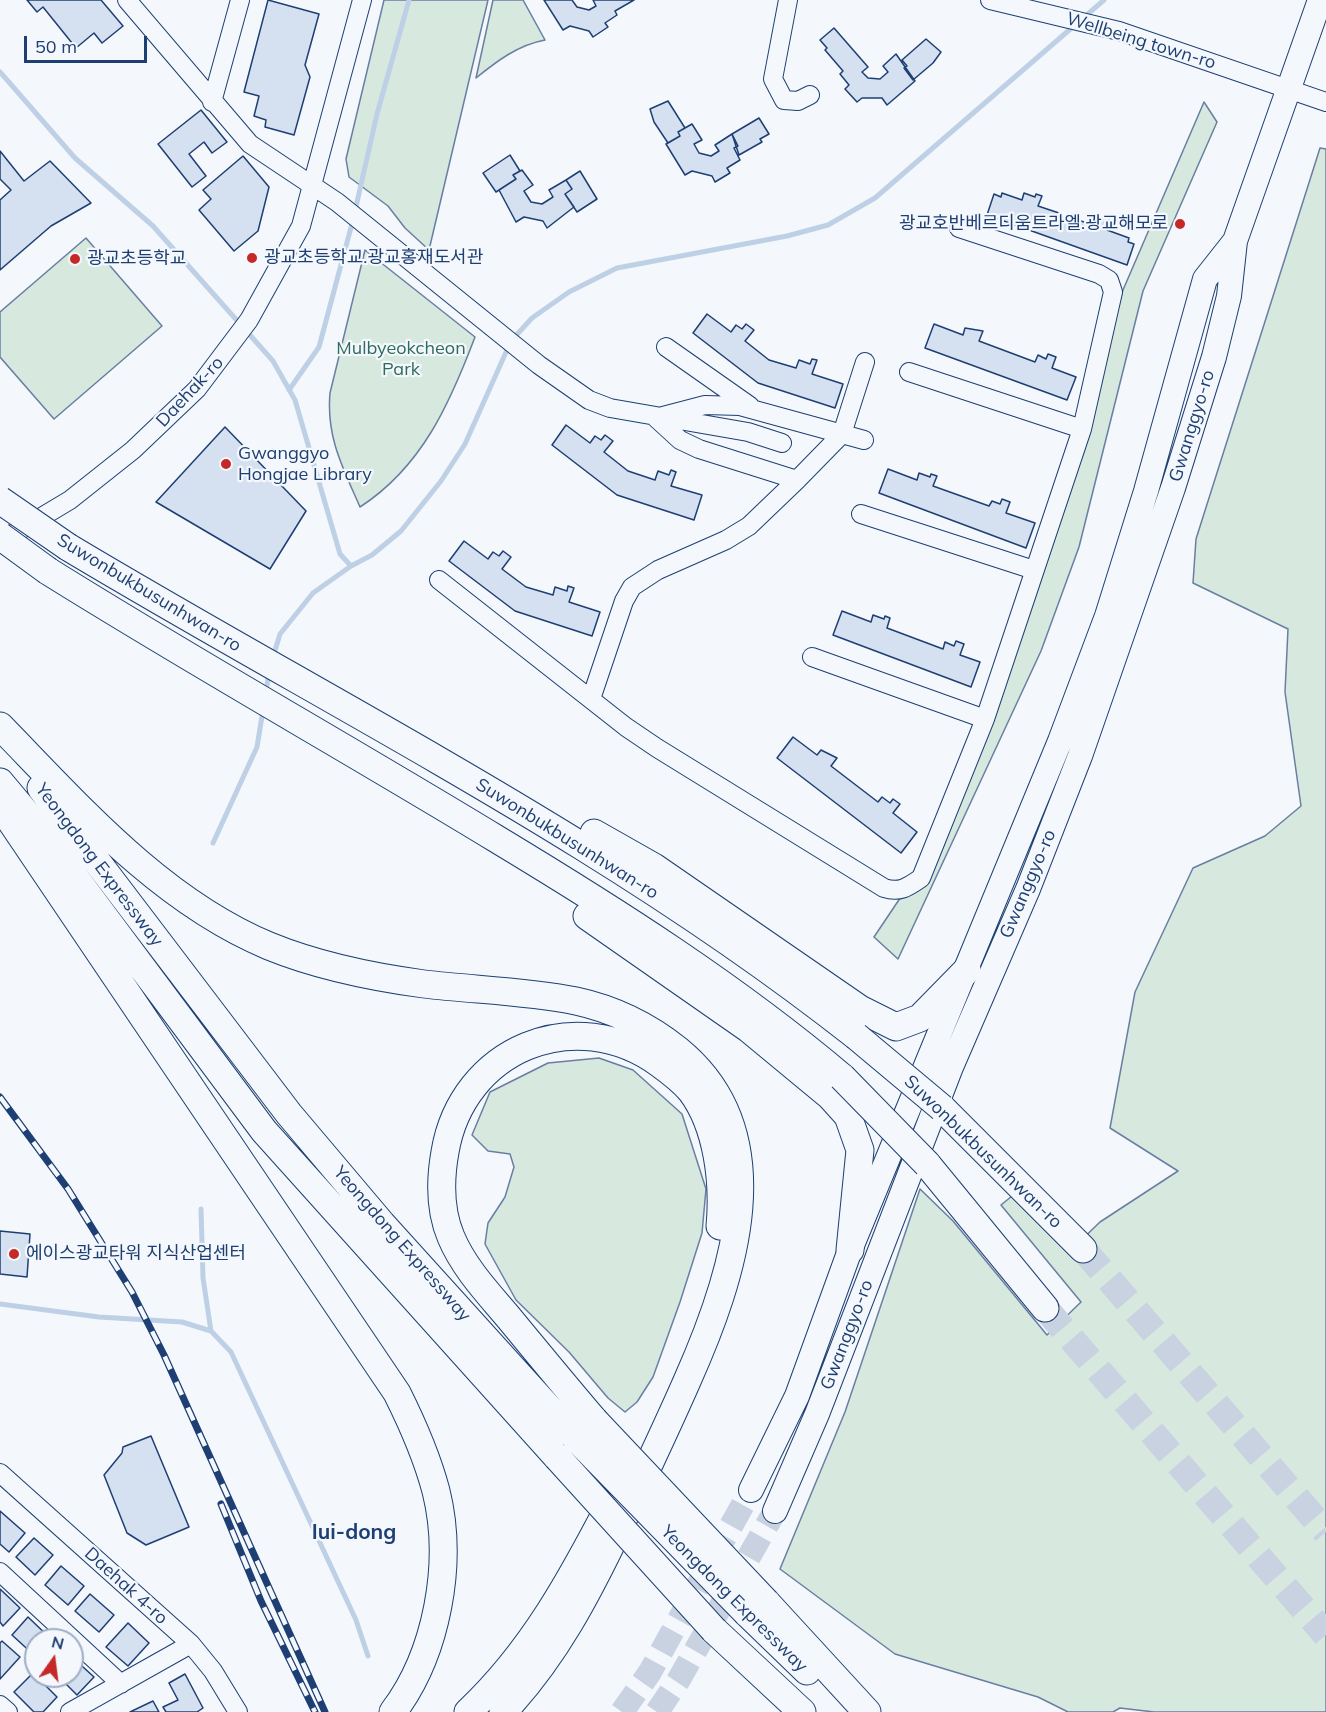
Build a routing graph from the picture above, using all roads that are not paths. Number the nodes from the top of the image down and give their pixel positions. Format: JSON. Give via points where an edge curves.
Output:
{"nodes":[{"id":1,"x":127,"y":0,"type":"edge"},
{"id":2,"x":240,"y":0,"type":"edge"},
{"id":3,"x":362,"y":0,"type":"edge"},
{"id":4,"x":788,"y":0,"type":"edge"},
{"id":5,"x":990,"y":0,"type":"edge"},
{"id":6,"x":1320,"y":0,"type":"edge"},
{"id":7,"x":1289,"y":89,"type":"junction"},
{"id":8,"x":810,"y":95,"type":"dead end"},
{"id":9,"x":212,"y":102,"type":"junction"},
{"id":10,"x":1326,"y":102,"type":"edge"},
{"id":11,"x":314,"y":186,"type":"junction"},
{"id":12,"x":958,"y":228,"type":"dead end"},
{"id":13,"x":1235,"y":241,"type":"junction"},
{"id":14,"x":666,"y":347,"type":"dead end"},
{"id":15,"x":865,"y":362,"type":"dead end"},
{"id":16,"x":909,"y":372,"type":"dead end"},
{"id":17,"x":754,"y":409,"type":"junction"},
{"id":18,"x":656,"y":418,"type":"junction"},
{"id":19,"x":1082,"y":429,"type":"junction"},
{"id":20,"x":842,"y":434,"type":"junction"},
{"id":21,"x":864,"y":440,"type":"dead end"},
{"id":22,"x":782,"y":443,"type":"dead end"},
{"id":23,"x":797,"y":480,"type":"junction"},
{"id":24,"x":0,"y":500,"type":"edge"},
{"id":25,"x":861,"y":514,"type":"dead end"},
{"id":26,"x":0,"y":536,"type":"edge"},
{"id":27,"x":0,"y":542,"type":"edge"},
{"id":28,"x":1034,"y":570,"type":"junction"},
{"id":29,"x":439,"y":580,"type":"dead end"},
{"id":30,"x":812,"y":657,"type":"dead end"},
{"id":31,"x":329,"y":697,"type":"junction"},
{"id":32,"x":591,"y":699,"type":"junction"},
{"id":33,"x":984,"y":719,"type":"junction"},
{"id":34,"x":0,"y":726,"type":"edge"},
{"id":35,"x":324,"y":735,"type":"junction"},
{"id":36,"x":0,"y":738,"type":"edge"},
{"id":37,"x":0,"y":782,"type":"edge"},
{"id":38,"x":0,"y":806,"type":"edge"},
{"id":39,"x":967,"y":970,"type":"junction"},
{"id":40,"x":1083,"y":1248,"type":"tunnel mouth"},
{"id":41,"x":850,"y":1250,"type":"junction"},
{"id":42,"x":1045,"y":1308,"type":"tunnel mouth"},
{"id":43,"x":583,"y":1428,"type":"junction"},
{"id":44,"x":0,"y":1473,"type":"edge"},
{"id":45,"x":752,"y":1490,"type":"tunnel mouth"},
{"id":46,"x":775,"y":1511,"type":"tunnel mouth"},
{"id":47,"x":0,"y":1572,"type":"edge"},
{"id":48,"x":757,"y":1607,"type":"junction"},
{"id":49,"x":191,"y":1644,"type":"junction"},
{"id":50,"x":121,"y":1684,"type":"junction"},
{"id":51,"x":0,"y":1705,"type":"edge"},
{"id":52,"x":8,"y":1712,"type":"edge"},
{"id":53,"x":70,"y":1712,"type":"edge"},
{"id":54,"x":238,"y":1712,"type":"edge"},
{"id":55,"x":393,"y":1712,"type":"edge"},
{"id":56,"x":468,"y":1712,"type":"edge"},
{"id":57,"x":503,"y":1712,"type":"edge"},
{"id":58,"x":802,"y":1712,"type":"edge"},
{"id":59,"x":849,"y":1712,"type":"edge"},
{"id":60,"x":867,"y":1712,"type":"edge"}],
"edges":[{"from":1,"to":9,"type":"street"},
{"from":2,"to":9,"type":"street"},
{"from":3,"to":11,"type":"street","name":"Daehak-ro"},
{"from":4,"to":8,"type":"street","via":[[773,79],[784,100],[798,101]]},
{"from":5,"to":7,"type":"street","name":"Wellbeing town-ro","via":[[1119,31]]},
{"from":6,"to":7,"type":"main road","name":"Gwanggyo-ro"},
{"from":7,"to":10,"type":"street","name":"Wellbeing town-ro"},
{"from":7,"to":13,"type":"main road","name":"Gwanggyo-ro"},
{"from":9,"to":11,"type":"street","via":[[250,144]]},
{"from":11,"to":18,"type":"street","via":[[539,365],[589,400]]},
{"from":11,"to":27,"type":"street","name":"Daehak-ro","via":[[301,226],[262,297],[233,344],[182,405],[70,500]]},
{"from":12,"to":19,"type":"street","via":[[1108,280],[1113,292]]},
{"from":13,"to":39,"type":"main road","name":"Gwanggyo-ro","via":[[1205,279],[1107,616]]},
{"from":13,"to":46,"type":"main road","name":"Gwanggyo-ro","via":[[1229,296],[1214,357],[1080,756],[951,1067],[817,1414]]},
{"from":14,"to":17,"type":"street"},
{"from":15,"to":20,"type":"street"},
{"from":16,"to":19,"type":"street"},
{"from":17,"to":18,"type":"street","via":[[705,405]]},
{"from":17,"to":20,"type":"street"},
{"from":18,"to":22,"type":"street","via":[[748,432]]},
{"from":18,"to":23,"type":"street","via":[[680,440],[699,449]]},
{"from":19,"to":28,"type":"street"},
{"from":20,"to":21,"type":"street"},
{"from":20,"to":23,"type":"street"},
{"from":23,"to":32,"type":"street","via":[[748,526],[632,587]]},
{"from":24,"to":31,"type":"highway","name":"Suwonbukbusunhwan-ro","bridge":true,"via":[[68,547]]},
{"from":25,"to":28,"type":"street"},
{"from":26,"to":35,"type":"highway","name":"Suwonbukbusunhwan-ro","bridge":true,"via":[[48,571]]},
{"from":28,"to":33,"type":"street"},
{"from":29,"to":32,"type":"street"},
{"from":30,"to":33,"type":"street"},
{"from":31,"to":39,"type":"highway","via":[[520,790],[654,867],[860,1009],[896,1027],[920,1018]]},
{"from":31,"to":40,"type":"highway","name":"Suwonbukbusunhwan-ro","bridge":true,"via":[[581,844],[804,994],[942,1108]]},
{"from":32,"to":33,"type":"street","via":[[657,747],[884,888],[902,891],[921,878]]},
{"from":34,"to":57,"type":"highway","via":[[83,811],[154,874],[230,928],[289,953],[345,970],[423,984],[538,995],[614,1013],[660,1036],[682,1054],[720,1100],[736,1151],[739,1201],[732,1259],[715,1316],[663,1437],[597,1574],[562,1637]]},
{"from":35,"to":41,"type":"highway","via":[[749,1029],[830,1096],[848,1116],[860,1150]]},
{"from":35,"to":42,"type":"highway","name":"Suwonbukbusunhwan-ro","bridge":true,"via":[[564,880],[703,969],[790,1033],[842,1077],[927,1164]]},
{"from":36,"to":43,"type":"highway","name":"Yeongdong Expressway","via":[[289,1114],[382,1224]]},
{"from":37,"to":58,"type":"highway","name":"Yeongdong Expressway","bridge":true,"via":[[264,1131],[714,1630]]},
{"from":38,"to":55,"type":"highway","via":[[397,1393],[418,1436],[437,1493],[440,1577],[426,1653]]},
{"from":39,"to":41,"type":"main road","name":"Gwanggyo-ro"},
{"from":41,"to":45,"type":"main road","name":"Gwanggyo-ro","via":[[797,1396]]},
{"from":43,"to":48,"type":"highway","name":"Yeongdong Expressway","bridge":true},
{"from":43,"to":56,"type":"highway","via":[[468,1267],[450,1235],[442,1196],[447,1140],[468,1092],[511,1054],[536,1042],[568,1036],[625,1044],[650,1057],[690,1091],[704,1113],[715,1151],[721,1194],[719,1231],[696,1316],[640,1445],[575,1573],[528,1647]]},
{"from":44,"to":49,"type":"street","name":"Daehak 4-ro"},
{"from":47,"to":50,"type":"street"},
{"from":48,"to":59,"type":"highway","name":"Yeongdong Expressway"},
{"from":48,"to":60,"type":"highway"},
{"from":49,"to":50,"type":"street"},
{"from":49,"to":54,"type":"street","name":"Daehak 4-ro"},
{"from":50,"to":53,"type":"street"},
{"from":51,"to":52,"type":"street"}]}
